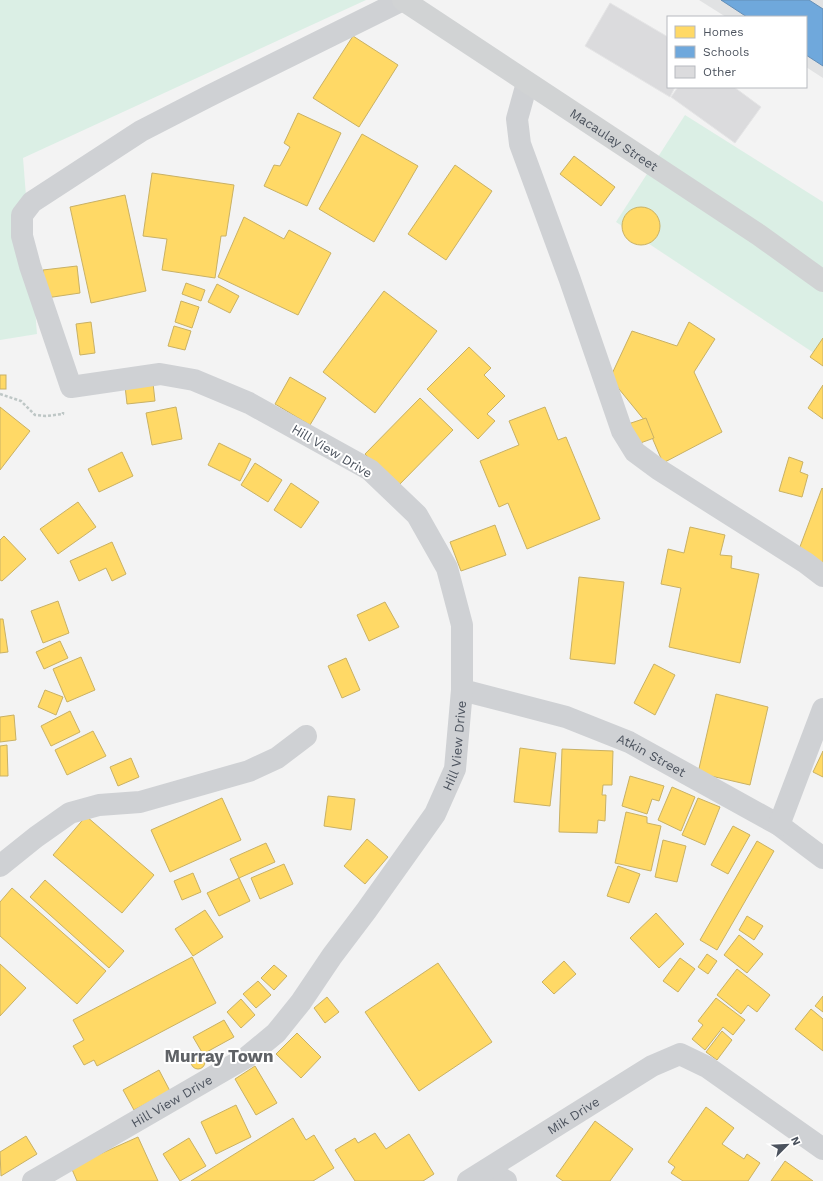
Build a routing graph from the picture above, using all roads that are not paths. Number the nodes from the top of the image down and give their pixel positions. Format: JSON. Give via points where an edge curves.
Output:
{"nodes":[{"id":1,"x":403,"y":0,"type":"edge"},
{"id":2,"x":527,"y":83,"type":"junction"},
{"id":3,"x":823,"y":281,"type":"edge"},
{"id":4,"x":823,"y":576,"type":"edge"},
{"id":5,"x":462,"y":690,"type":"junction"},
{"id":6,"x":823,"y":709,"type":"edge"},
{"id":7,"x":306,"y":736,"type":"dead end"},
{"id":8,"x":779,"y":825,"type":"junction"},
{"id":9,"x":823,"y":858,"type":"edge"},
{"id":10,"x":0,"y":866,"type":"edge"},
{"id":11,"x":823,"y":1149,"type":"edge"},
{"id":12,"x":488,"y":1170,"type":"junction"},
{"id":13,"x":33,"y":1181,"type":"edge"},
{"id":14,"x":468,"y":1181,"type":"edge"},
{"id":15,"x":506,"y":1181,"type":"edge"}],
"edges":[{"from":1,"to":2,"type":"street","name":"Macaulay Street"},
{"from":1,"to":5,"type":"street","name":"Hill View Drive","via":[[141,131],[32,202],[22,215],[22,236],[71,387],[160,374],[194,380],[249,403],[370,470],[417,515],[447,568],[462,625]]},
{"from":2,"to":3,"type":"street","name":"Macaulay Street","via":[[758,235]]},
{"from":2,"to":4,"type":"street","via":[[517,119],[520,144],[622,431],[635,452],[658,469]]},
{"from":5,"to":8,"type":"street","name":"Atkin Street","via":[[566,717],[629,742]]},
{"from":5,"to":13,"type":"street","name":"Hill View Drive","via":[[455,769],[435,814],[301,1002],[276,1033],[247,1057]]},
{"from":6,"to":8,"type":"street"},
{"from":7,"to":10,"type":"street","via":[[277,758],[249,771],[140,802],[99,804],[70,813]]},
{"from":8,"to":9,"type":"street","name":"Atkin Street"},
{"from":11,"to":12,"type":"street","name":"Mik Drive","via":[[707,1067],[680,1054],[652,1066]]},
{"from":12,"to":14,"type":"street","name":"Mik Drive"},
{"from":12,"to":15,"type":"street"}]}
